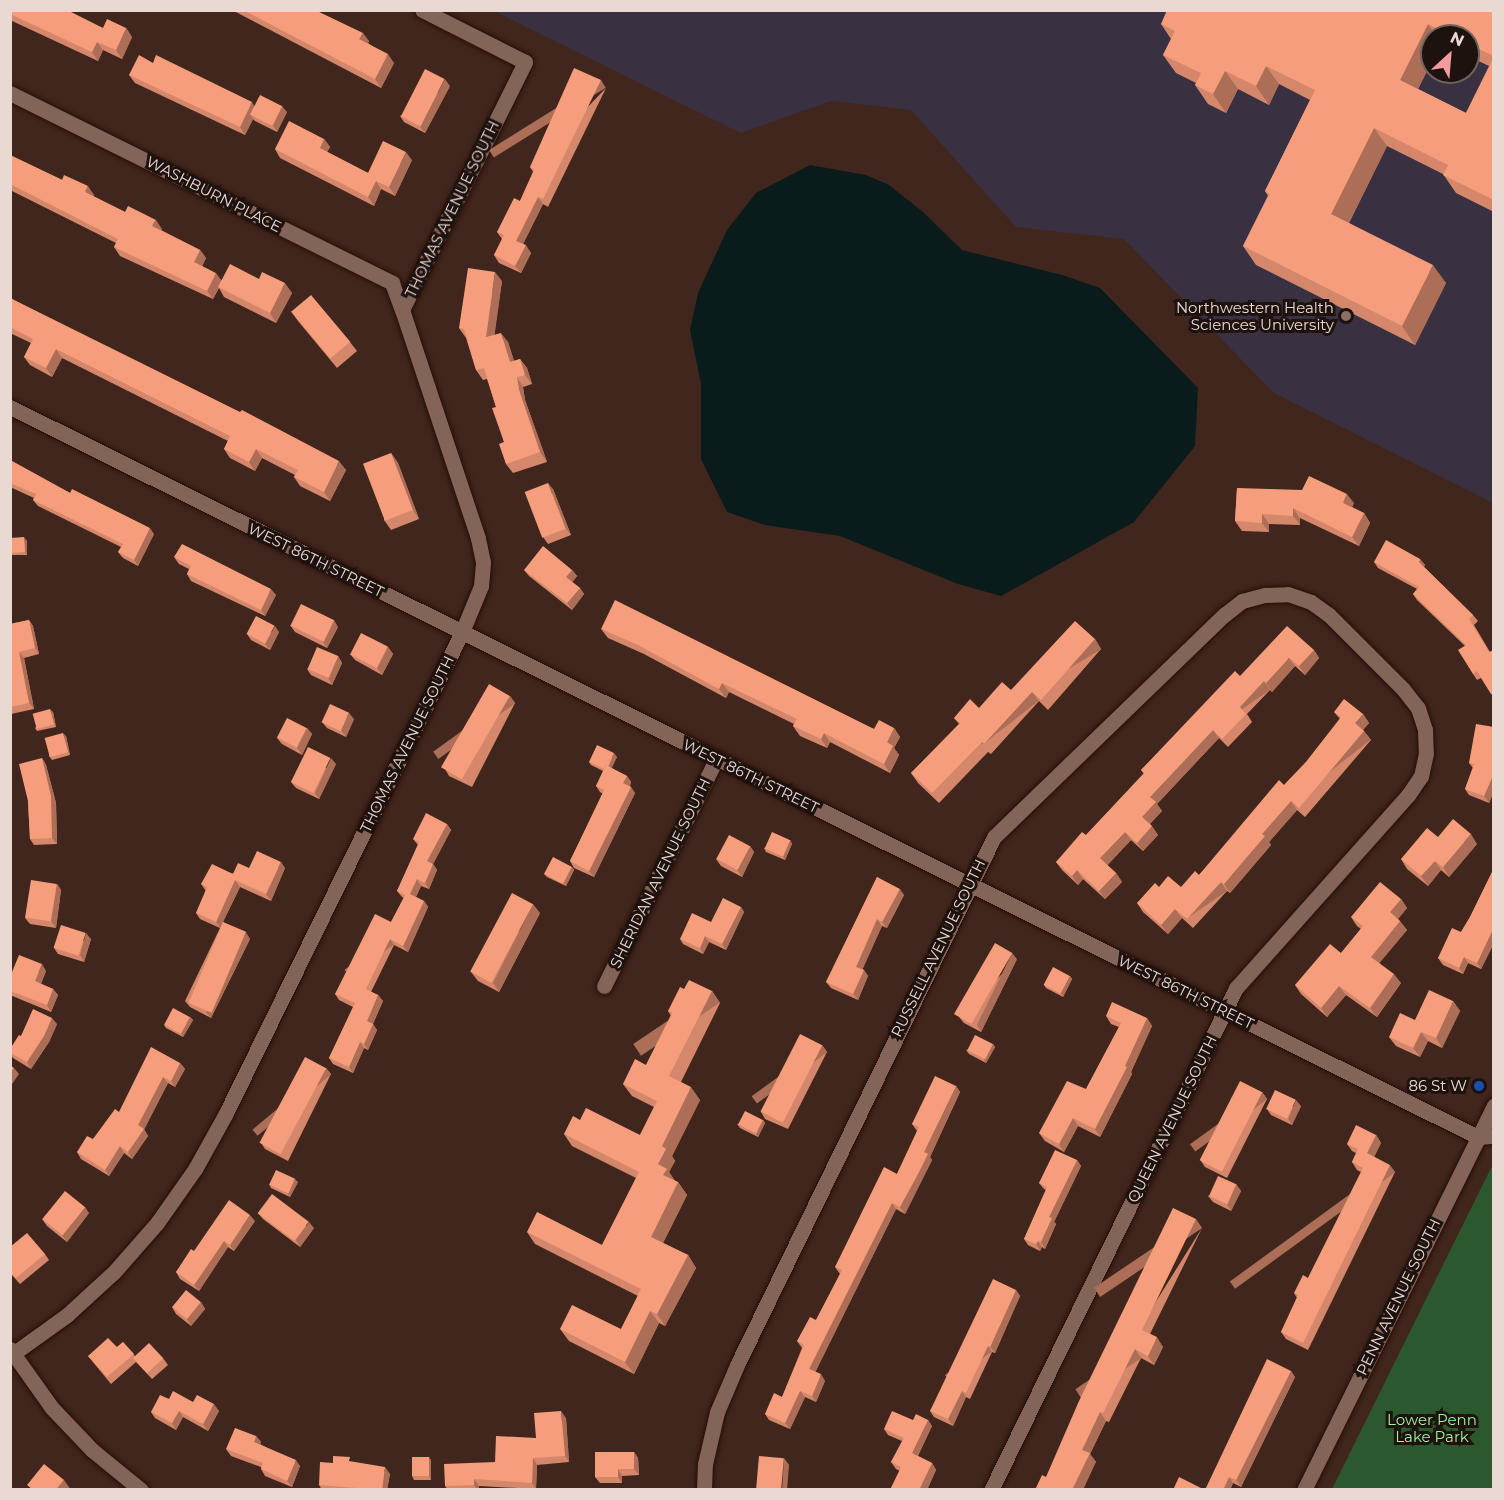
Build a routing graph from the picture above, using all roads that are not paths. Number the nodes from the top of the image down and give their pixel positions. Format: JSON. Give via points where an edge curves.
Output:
{"nodes":[{"id":1,"x":422,"y":10,"type":"edge"},
{"id":2,"x":10,"y":93,"type":"edge"},
{"id":3,"x":402,"y":310,"type":"junction"},
{"id":4,"x":10,"y":407,"type":"edge"},
{"id":5,"x":462,"y":632,"type":"junction"},
{"id":6,"x":1352,"y":638,"type":"joint"},
{"id":7,"x":716,"y":759,"type":"junction"},
{"id":8,"x":969,"y":884,"type":"junction"},
{"id":9,"x":604,"y":986,"type":"dead end"},
{"id":10,"x":1225,"y":1011,"type":"junction"},
{"id":11,"x":1494,"y":1105,"type":"edge"},
{"id":12,"x":1494,"y":1136,"type":"edge"},
{"id":13,"x":1478,"y":1137,"type":"junction"},
{"id":14,"x":12,"y":1353,"type":"edge"},
{"id":15,"x":141,"y":1490,"type":"edge"},
{"id":16,"x":704,"y":1490,"type":"edge"},
{"id":17,"x":990,"y":1490,"type":"edge"},
{"id":18,"x":1304,"y":1490,"type":"edge"}],
"edges":[{"from":1,"to":3,"type":"street","name":"THOMAS AVENUE SOUTH","via":[[525,62]]},
{"from":2,"to":3,"type":"street","name":"WASHBURN PLACE","via":[[392,283]]},
{"from":3,"to":5,"type":"street","name":"THOMAS AVENUE SOUTH","via":[[483,562],[481,586]]},
{"from":4,"to":5,"type":"street","name":"WEST 86TH STREET"},
{"from":5,"to":7,"type":"street","name":"WEST 86TH STREET"},
{"from":5,"to":14,"type":"street","name":"THOMAS AVENUE SOUTH","via":[[195,1169],[157,1223],[114,1272],[66,1315]]},
{"from":6,"to":8,"type":"street","name":"RUSSELL AVENUE SOUTH","via":[[1311,602],[1288,594],[1242,601],[1011,818],[994,837]]},
{"from":6,"to":10,"type":"street","name":"QUEEN AVENUE SOUTH","via":[[1418,708],[1425,730],[1421,776],[1236,988]]},
{"from":7,"to":8,"type":"street","name":"WEST 86TH STREET"},
{"from":7,"to":9,"type":"street","name":"SHERIDAN AVENUE SOUTH"},
{"from":8,"to":10,"type":"street","name":"WEST 86TH STREET"},
{"from":8,"to":16,"type":"street","name":"RUSSELL AVENUE SOUTH","via":[[737,1365],[717,1412],[705,1464]]},
{"from":10,"to":13,"type":"street","name":"WEST 86TH STREET"},
{"from":10,"to":17,"type":"street","name":"QUEEN AVENUE SOUTH"},
{"from":11,"to":13,"type":"street","name":"PENN AVENUE SOUTH"},
{"from":12,"to":13,"type":"street"},
{"from":13,"to":18,"type":"street","name":"PENN AVENUE SOUTH"},
{"from":14,"to":15,"type":"street","via":[[52,1408],[92,1450]]}]}
